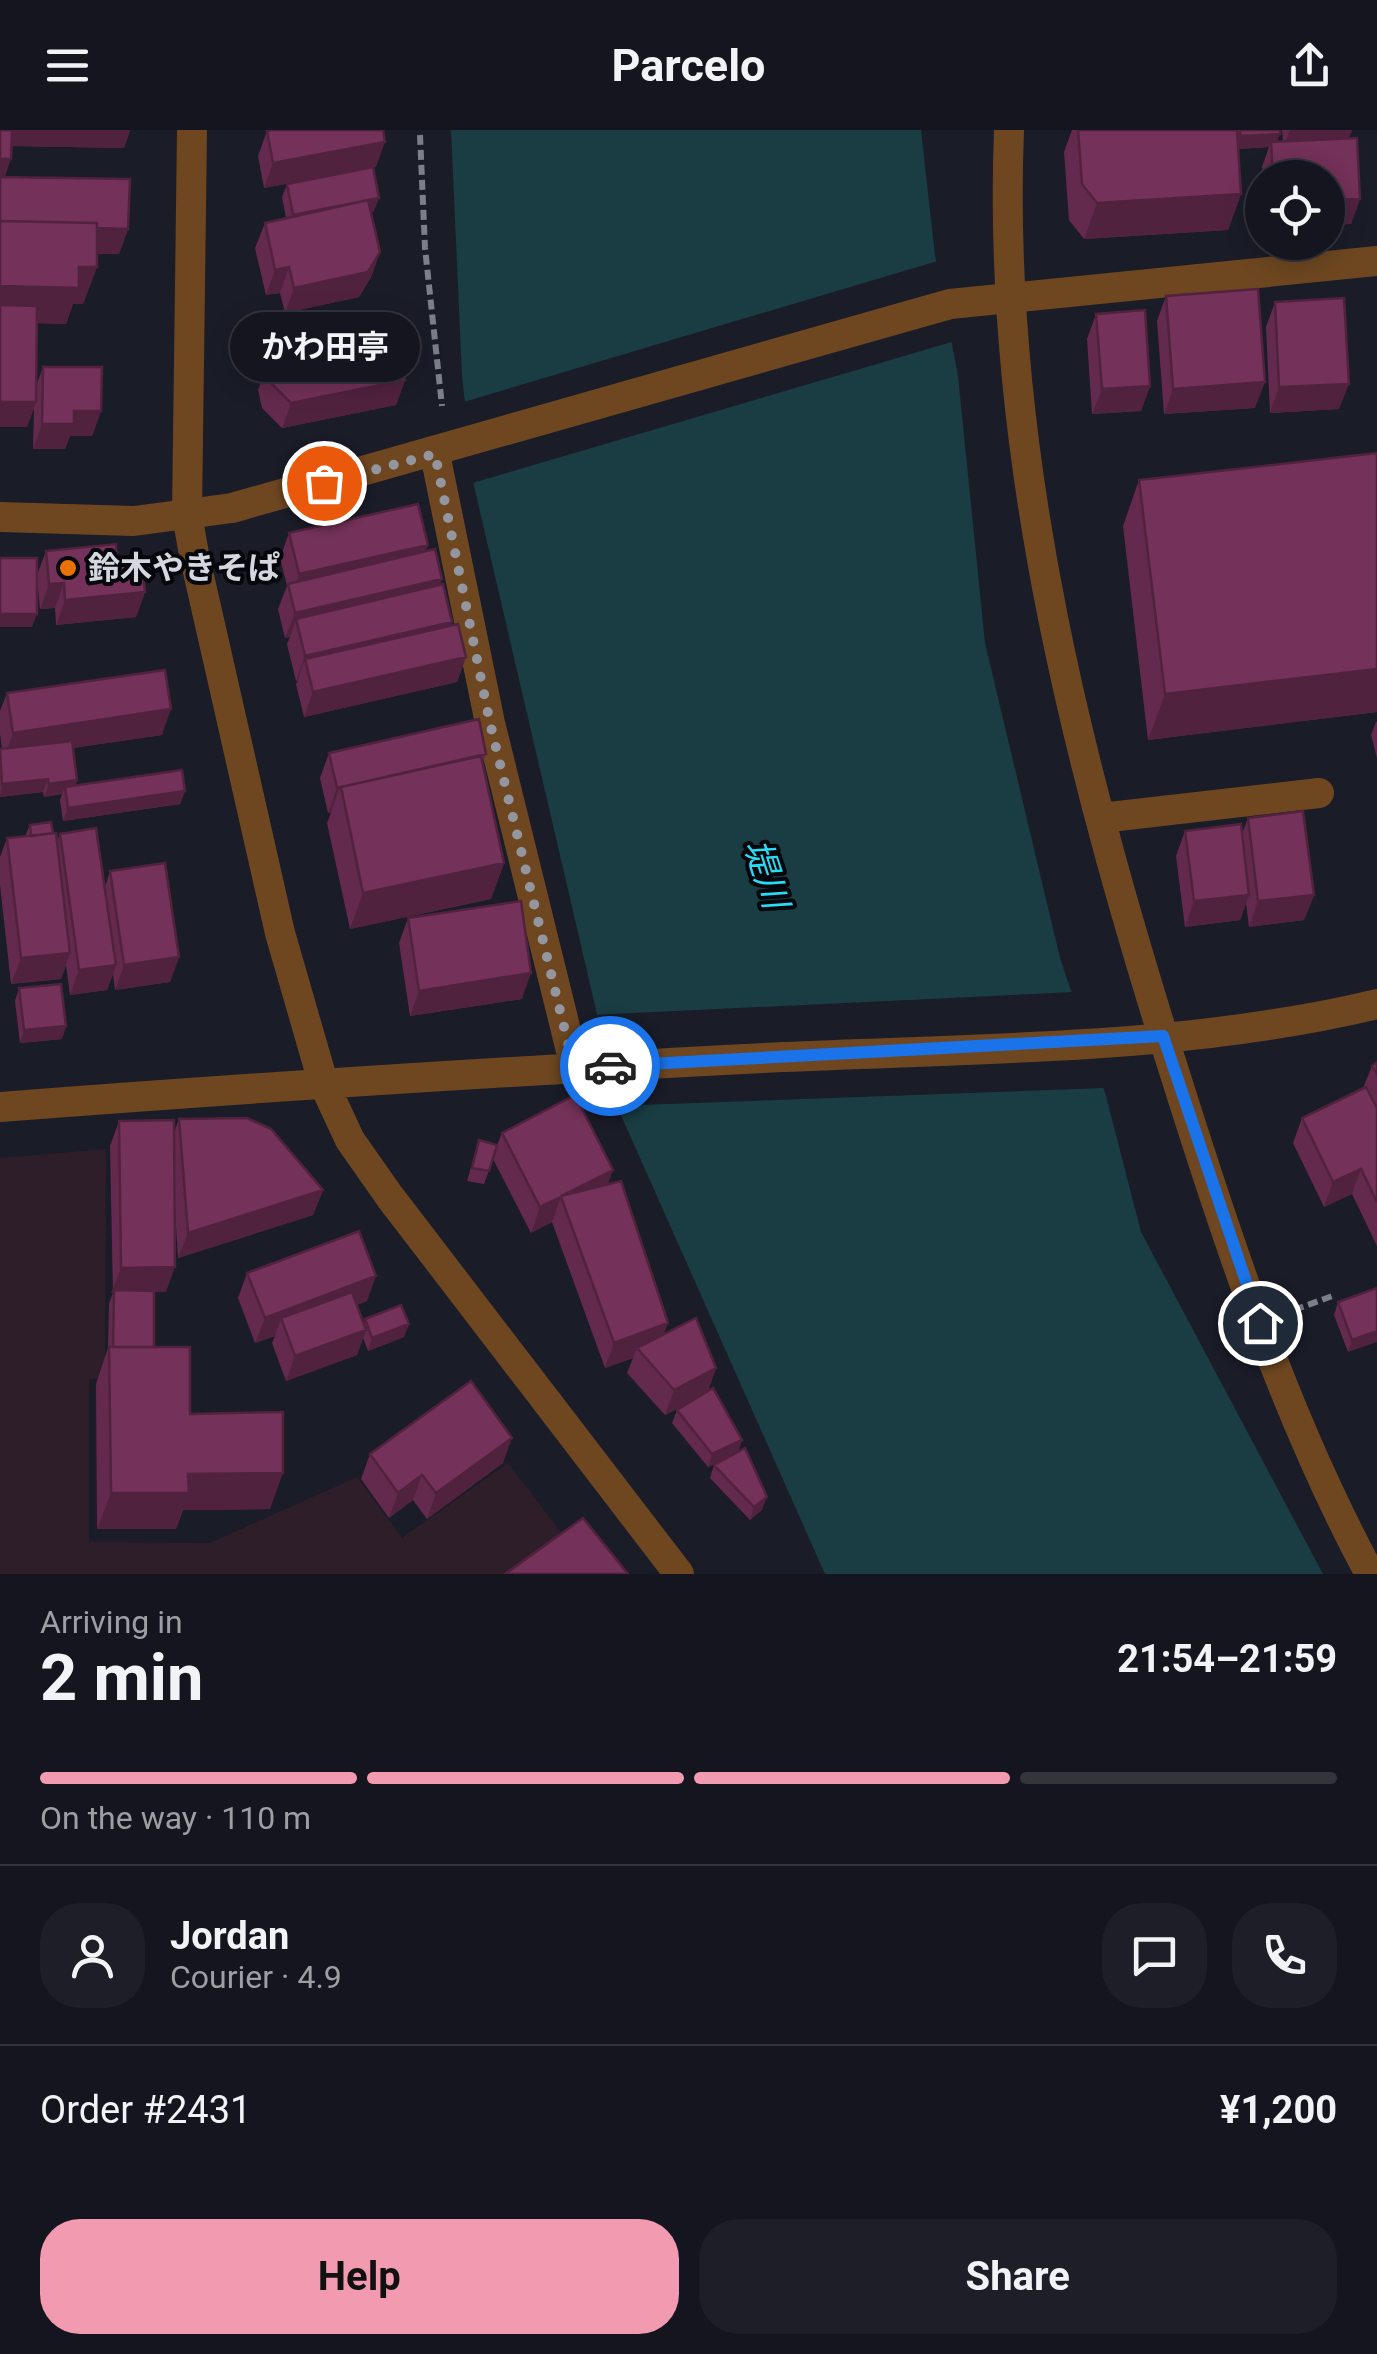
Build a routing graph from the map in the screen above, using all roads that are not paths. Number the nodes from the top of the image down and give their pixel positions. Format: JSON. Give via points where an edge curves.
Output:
{"nodes":[{"id":1,"x":192,"y":130,"type":"edge"},
{"id":2,"x":1009,"y":130,"type":"edge"},
{"id":3,"x":1377,"y":262,"type":"edge"},
{"id":4,"x":1010,"y":294,"type":"junction"},
{"id":5,"x":446,"y":451,"type":"junction"},
{"id":6,"x":187,"y":515,"type":"junction"},
{"id":7,"x":0,"y":518,"type":"edge"},
{"id":8,"x":1319,"y":793,"type":"dead end"},
{"id":9,"x":1101,"y":818,"type":"junction"},
{"id":10,"x":1377,"y":1004,"type":"edge"},
{"id":11,"x":1163,"y":1036,"type":"junction"},
{"id":12,"x":583,"y":1067,"type":"junction"},
{"id":13,"x":323,"y":1082,"type":"junction"},
{"id":14,"x":0,"y":1107,"type":"edge"},
{"id":15,"x":679,"y":1574,"type":"edge"},
{"id":16,"x":1370,"y":1574,"type":"edge"}],
"edges":[{"from":1,"to":6,"type":"street"},
{"from":2,"to":4,"type":"street"},
{"from":3,"to":4,"type":"street"},
{"from":4,"to":5,"type":"street","via":[[950,304]]},
{"from":4,"to":9,"type":"street","via":[[1027,469],[1056,633]]},
{"from":5,"to":6,"type":"street"},
{"from":5,"to":12,"type":"street","via":[[490,723]]},
{"from":6,"to":7,"type":"street","via":[[134,521]]},
{"from":6,"to":13,"type":"street","via":[[271,895]]},
{"from":8,"to":9,"type":"street"},
{"from":9,"to":11,"type":"street"},
{"from":10,"to":11,"type":"street"},
{"from":11,"to":12,"type":"street"},
{"from":11,"to":16,"type":"street","via":[[1260,1323]]},
{"from":12,"to":13,"type":"street"},
{"from":13,"to":14,"type":"street"},
{"from":13,"to":15,"type":"street","via":[[350,1140],[390,1198]]}]}
